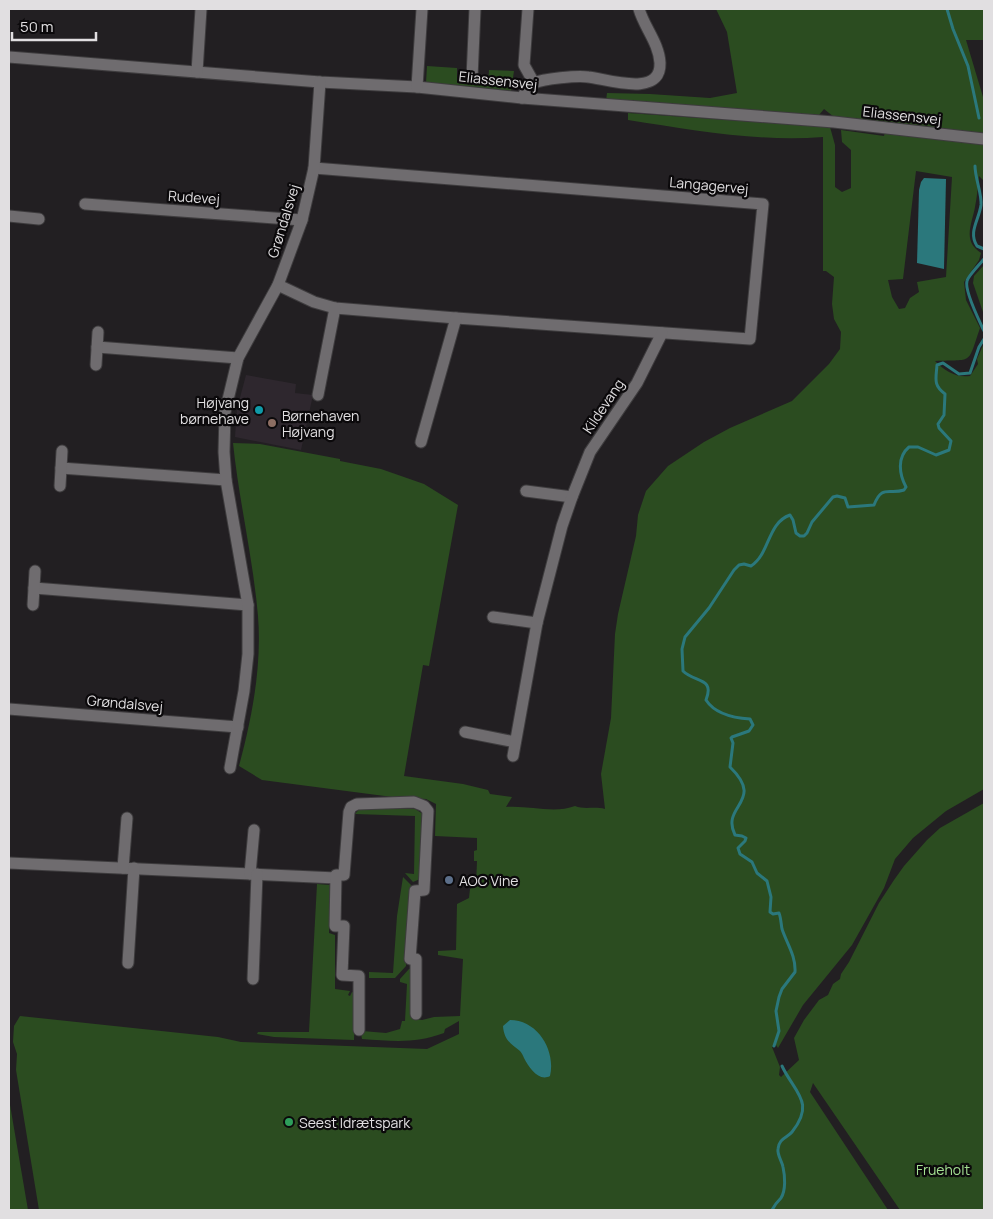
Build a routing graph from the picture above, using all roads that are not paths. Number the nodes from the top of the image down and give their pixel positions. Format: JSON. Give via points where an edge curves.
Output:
{"nodes":[{"id":1,"x":201,"y":9,"type":"edge"},
{"id":2,"x":422,"y":9,"type":"edge"},
{"id":3,"x":475,"y":9,"type":"edge"},
{"id":4,"x":528,"y":9,"type":"edge"},
{"id":5,"x":639,"y":9,"type":"edge"},
{"id":6,"x":9,"y":58,"type":"edge"},
{"id":7,"x":197,"y":72,"type":"junction"},
{"id":8,"x":472,"y":78,"type":"dead end"},
{"id":9,"x":320,"y":82,"type":"junction"},
{"id":10,"x":534,"y":83,"type":"junction"},
{"id":11,"x":417,"y":87,"type":"junction"},
{"id":12,"x":522,"y":98,"type":"junction"},
{"id":13,"x":984,"y":140,"type":"edge"},
{"id":14,"x":314,"y":168,"type":"junction"},
{"id":15,"x":85,"y":204,"type":"dead end"},
{"id":16,"x":9,"y":216,"type":"edge"},
{"id":17,"x":39,"y":218,"type":"dead end"},
{"id":18,"x":302,"y":220,"type":"junction"},
{"id":19,"x":278,"y":285,"type":"junction"},
{"id":20,"x":335,"y":308,"type":"junction"},
{"id":21,"x":456,"y":318,"type":"junction"},
{"id":22,"x":98,"y":332,"type":"dead end"},
{"id":23,"x":662,"y":333,"type":"junction"},
{"id":24,"x":97,"y":347,"type":"junction"},
{"id":25,"x":238,"y":358,"type":"junction"},
{"id":26,"x":96,"y":365,"type":"dead end"},
{"id":27,"x":318,"y":395,"type":"dead end"},
{"id":28,"x":421,"y":442,"type":"dead end"},
{"id":29,"x":62,"y":451,"type":"dead end"},
{"id":30,"x":61,"y":468,"type":"junction"},
{"id":31,"x":226,"y":480,"type":"junction"},
{"id":32,"x":60,"y":486,"type":"dead end"},
{"id":33,"x":526,"y":491,"type":"dead end"},
{"id":34,"x":572,"y":497,"type":"junction"},
{"id":35,"x":35,"y":571,"type":"dead end"},
{"id":36,"x":34,"y":588,"type":"junction"},
{"id":37,"x":32,"y":605,"type":"dead end"},
{"id":38,"x":248,"y":605,"type":"junction"},
{"id":39,"x":493,"y":617,"type":"dead end"},
{"id":40,"x":537,"y":622,"type":"junction"},
{"id":41,"x":9,"y":709,"type":"edge"},
{"id":42,"x":238,"y":727,"type":"junction"},
{"id":43,"x":465,"y":732,"type":"dead end"},
{"id":44,"x":515,"y":742,"type":"junction"},
{"id":45,"x":513,"y":756,"type":"dead end"},
{"id":46,"x":230,"y":768,"type":"dead end"},
{"id":47,"x":126,"y":818,"type":"dead end"},
{"id":48,"x":254,"y":830,"type":"dead end"},
{"id":49,"x":9,"y":862,"type":"edge"},
{"id":50,"x":129,"y":868,"type":"junction"},
{"id":51,"x":253,"y":874,"type":"junction"},
{"id":52,"x":336,"y":878,"type":"junction"},
{"id":53,"x":128,"y":962,"type":"dead end"},
{"id":54,"x":253,"y":979,"type":"dead end"},
{"id":55,"x":416,"y":1014,"type":"dead end"},
{"id":56,"x":358,"y":1030,"type":"dead end"}],
"edges":[{"from":1,"to":7,"type":"street"},
{"from":2,"to":11,"type":"street"},
{"from":3,"to":8,"type":"street"},
{"from":4,"to":10,"type":"street","via":[[524,65]]},
{"from":5,"to":10,"type":"street","via":[[660,61],[655,78],[639,84],[586,76]]},
{"from":6,"to":7,"type":"street","name":"Eliassensvej"},
{"from":7,"to":9,"type":"street","name":"Eliassensvej"},
{"from":9,"to":11,"type":"street","name":"Eliassensvej"},
{"from":9,"to":14,"type":"street","name":"Grøndalsvej"},
{"from":10,"to":12,"type":"street"},
{"from":11,"to":12,"type":"street","name":"Eliassensvej"},
{"from":12,"to":13,"type":"street","name":"Eliassensvej","via":[[834,122]]},
{"from":14,"to":18,"type":"street","name":"Grøndalsvej"},
{"from":14,"to":23,"type":"street","name":"Langagervej","via":[[763,204],[750,339]]},
{"from":15,"to":18,"type":"street","name":"Rudevej"},
{"from":16,"to":17,"type":"street"},
{"from":18,"to":19,"type":"street","name":"Grøndalsvej"},
{"from":19,"to":20,"type":"street","name":"Langagervej"},
{"from":19,"to":25,"type":"street","name":"Grøndalsvej"},
{"from":20,"to":21,"type":"street","name":"Langagervej"},
{"from":20,"to":27,"type":"street"},
{"from":21,"to":23,"type":"street","name":"Langagervej"},
{"from":21,"to":28,"type":"street"},
{"from":22,"to":24,"type":"street"},
{"from":23,"to":34,"type":"street","name":"Kildevang","via":[[637,383],[590,452]]},
{"from":24,"to":25,"type":"street"},
{"from":24,"to":26,"type":"street"},
{"from":25,"to":31,"type":"street","name":"Grøndalsvej","via":[[225,412]]},
{"from":29,"to":30,"type":"street"},
{"from":30,"to":31,"type":"street"},
{"from":30,"to":32,"type":"street"},
{"from":31,"to":38,"type":"street","name":"Grøndalsvej"},
{"from":33,"to":34,"type":"street"},
{"from":34,"to":40,"type":"street","name":"Kildevang"},
{"from":35,"to":36,"type":"street"},
{"from":36,"to":37,"type":"street"},
{"from":36,"to":38,"type":"street"},
{"from":38,"to":42,"type":"street","name":"Grøndalsvej","via":[[248,654]]},
{"from":39,"to":40,"type":"street"},
{"from":40,"to":44,"type":"street","name":"Kildevang"},
{"from":41,"to":42,"type":"street","name":"Grøndalsvej"},
{"from":42,"to":46,"type":"street","name":"Grøndalsvej"},
{"from":43,"to":44,"type":"street"},
{"from":44,"to":45,"type":"street","name":"Kildevang"},
{"from":47,"to":50,"type":"street"},
{"from":48,"to":51,"type":"street"},
{"from":49,"to":50,"type":"street"},
{"from":50,"to":51,"type":"street"},
{"from":50,"to":53,"type":"street"},
{"from":51,"to":52,"type":"street"},
{"from":51,"to":54,"type":"street"},
{"from":52,"to":55,"type":"street","via":[[336,875],[344,875],[351,807],[365,803],[414,802],[424,806],[428,817],[424,890],[415,891],[410,959],[416,959]]},
{"from":52,"to":56,"type":"street","via":[[335,926],[344,926],[342,975],[359,976]]}]}
